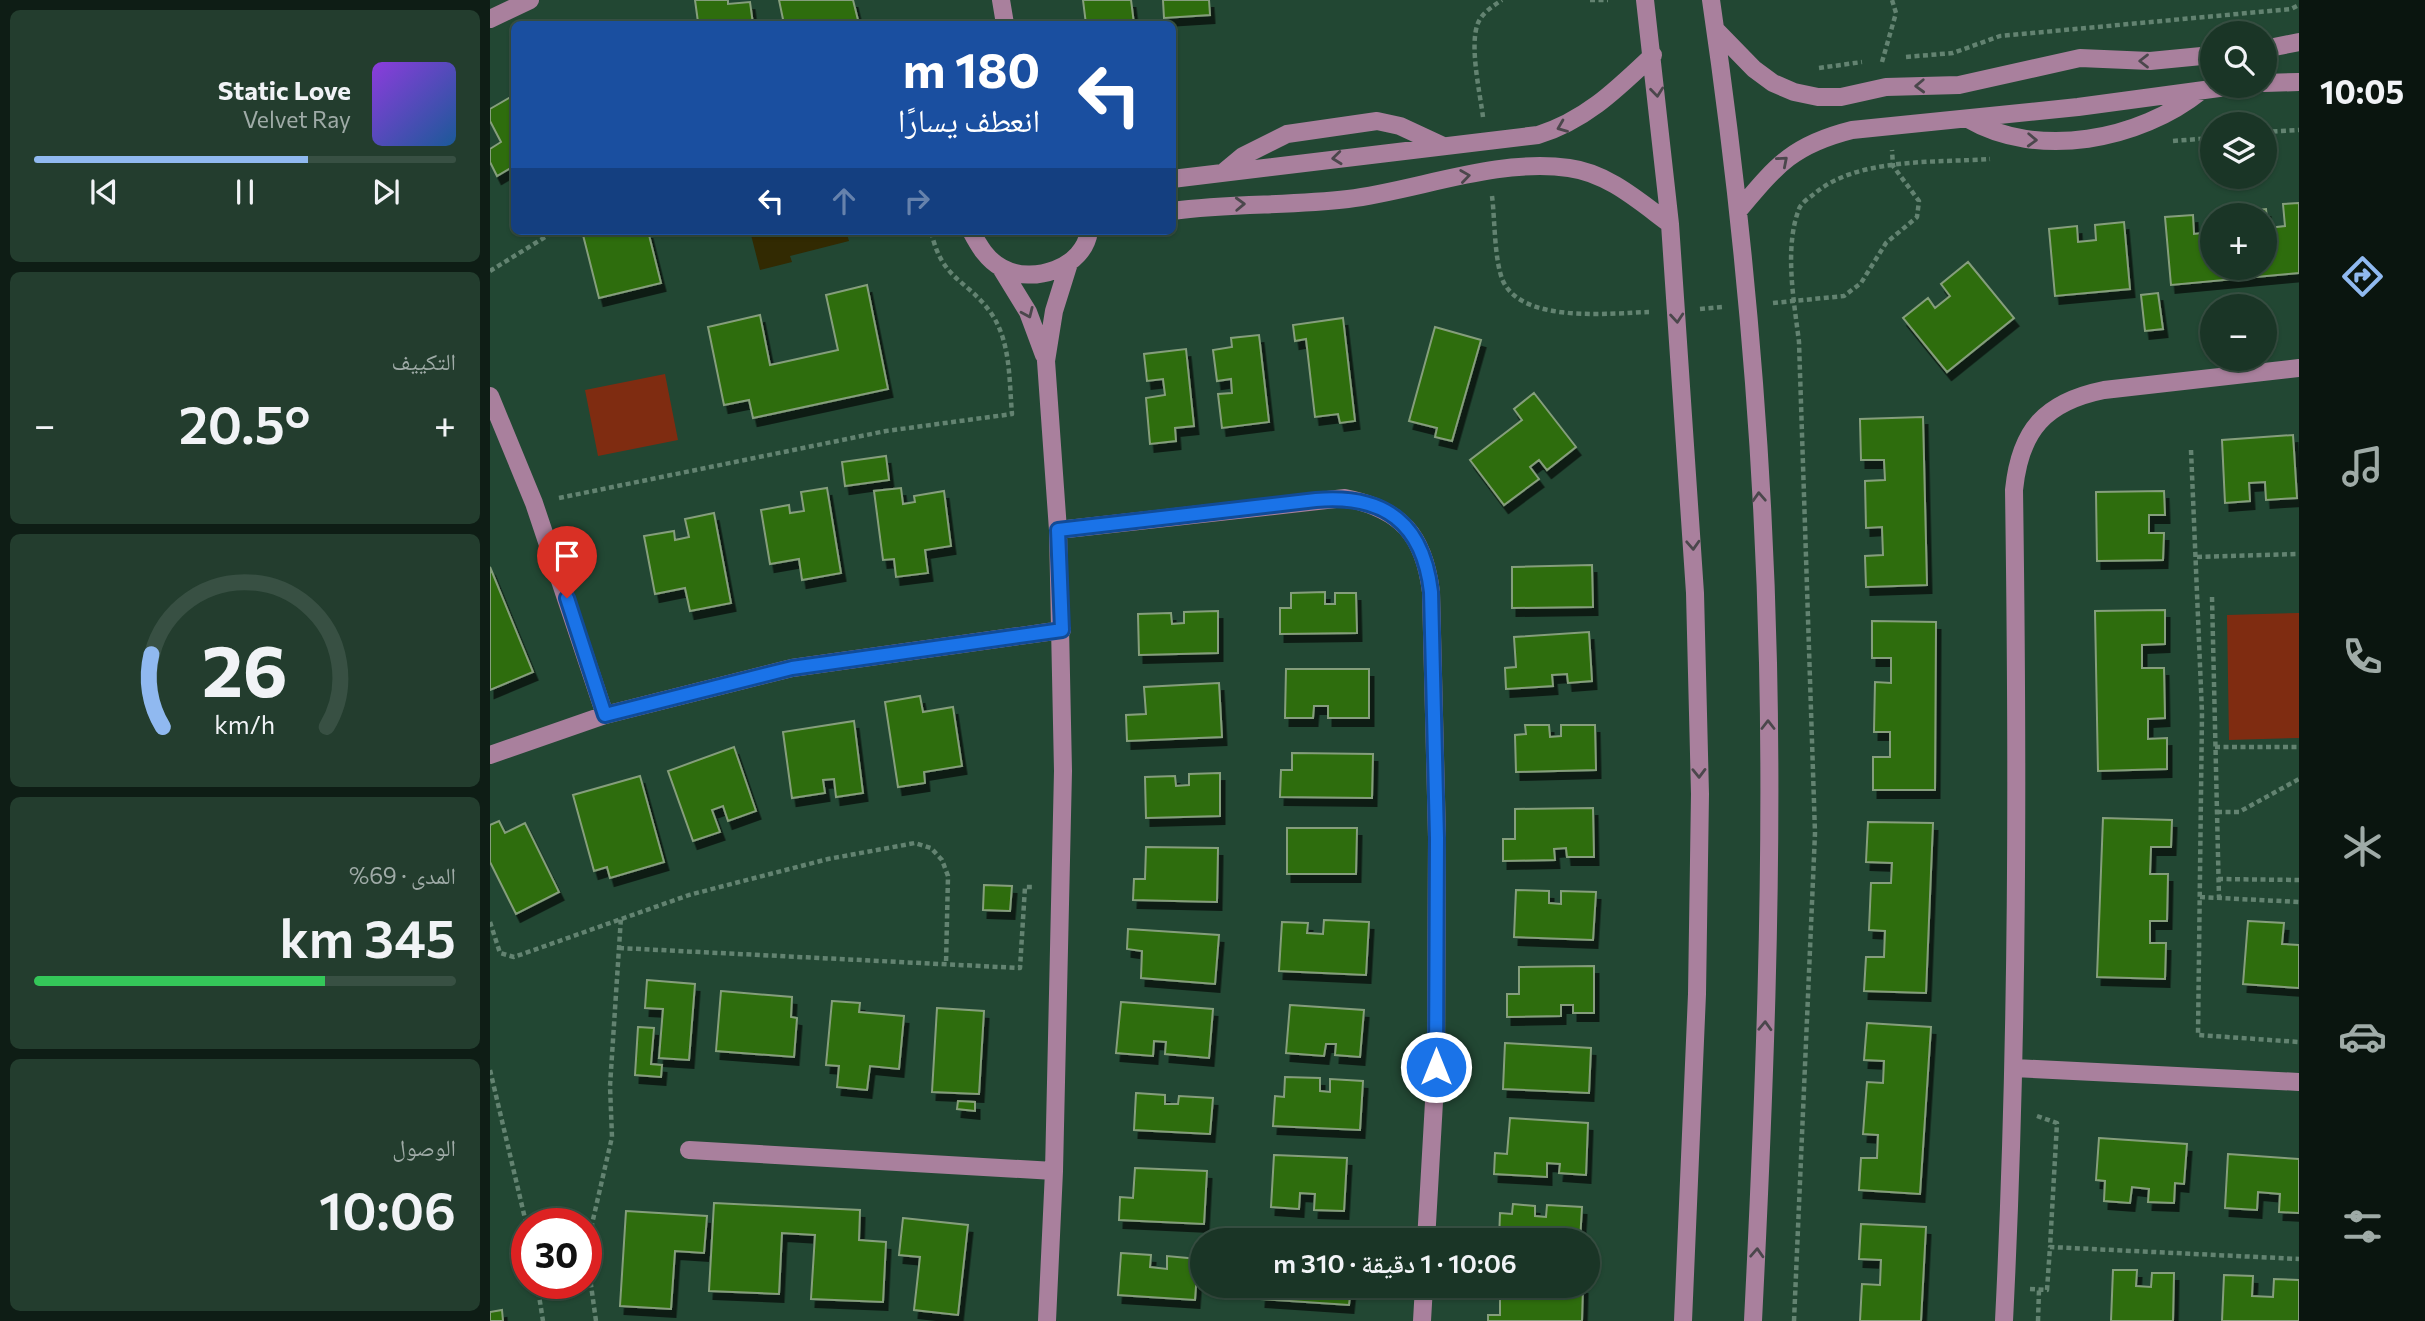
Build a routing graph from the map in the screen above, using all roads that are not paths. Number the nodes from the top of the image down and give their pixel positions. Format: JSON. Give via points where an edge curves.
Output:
{"nodes":[{"id":1,"x":530,"y":0,"type":"edge"},
{"id":2,"x":1002,"y":0,"type":"edge"},
{"id":3,"x":1645,"y":0,"type":"edge"},
{"id":4,"x":1711,"y":0,"type":"edge"},
{"id":5,"x":490,"y":19,"type":"edge"},
{"id":6,"x":1005,"y":21,"type":"edge"},
{"id":7,"x":1715,"y":29,"type":"junction"},
{"id":8,"x":2299,"y":42,"type":"edge"},
{"id":9,"x":2277,"y":46,"type":"edge"},
{"id":10,"x":1653,"y":55,"type":"junction"},
{"id":11,"x":2200,"y":56,"type":"edge"},
{"id":12,"x":2299,"y":82,"type":"edge"},
{"id":13,"x":2277,"y":83,"type":"edge"},
{"id":14,"x":2200,"y":90,"type":"edge"},
{"id":15,"x":2200,"y":91,"type":"edge"},
{"id":16,"x":1968,"y":119,"type":"junction"},
{"id":17,"x":1443,"y":146,"type":"junction"},
{"id":18,"x":1224,"y":172,"type":"junction"},
{"id":19,"x":1176,"y":178,"type":"edge"},
{"id":20,"x":1176,"y":211,"type":"edge"},
{"id":21,"x":1738,"y":211,"type":"junction"},
{"id":22,"x":1670,"y":224,"type":"junction"},
{"id":23,"x":973,"y":235,"type":"edge"},
{"id":24,"x":1092,"y":235,"type":"edge"},
{"id":25,"x":1069,"y":262,"type":"junction"},
{"id":26,"x":1001,"y":268,"type":"junction"},
{"id":27,"x":1046,"y":361,"type":"junction"},
{"id":28,"x":2299,"y":368,"type":"edge"},
{"id":29,"x":490,"y":396,"type":"edge"},
{"id":30,"x":1058,"y":530,"type":"junction"},
{"id":31,"x":1062,"y":630,"type":"junction"},
{"id":32,"x":605,"y":715,"type":"junction"},
{"id":33,"x":490,"y":755,"type":"edge"},
{"id":34,"x":2014,"y":1068,"type":"junction"},
{"id":35,"x":2299,"y":1082,"type":"edge"},
{"id":36,"x":690,"y":1150,"type":"dead end"},
{"id":37,"x":1054,"y":1171,"type":"junction"},
{"id":38,"x":1427,"y":1228,"type":"edge"},
{"id":39,"x":1423,"y":1298,"type":"edge"},
{"id":40,"x":1047,"y":1321,"type":"edge"},
{"id":41,"x":1422,"y":1321,"type":"edge"},
{"id":42,"x":1683,"y":1321,"type":"edge"},
{"id":43,"x":1753,"y":1321,"type":"edge"},
{"id":44,"x":2004,"y":1321,"type":"edge"}],
"edges":[{"from":1,"to":5,"type":"street"},
{"from":2,"to":6,"type":"street"},
{"from":3,"to":10,"type":"street"},
{"from":4,"to":7,"type":"street"},
{"from":11,"to":7,"type":"street","one_way":true,"via":[[2150,61],[2080,58],[1959,85],[1886,87],[1818,97],[1794,92],[1754,69]]},
{"from":7,"to":21,"type":"street"},
{"from":8,"to":9,"type":"street"},
{"from":10,"to":17,"type":"street","one_way":true,"via":[[1608,98],[1563,128]]},
{"from":10,"to":22,"type":"street","one_way":true},
{"from":12,"to":13,"type":"street"},
{"from":14,"to":16,"type":"street"},
{"from":16,"to":15,"type":"street","one_way":true,"via":[[2018,139],[2098,136],[2167,114]]},
{"from":21,"to":16,"type":"street","one_way":true,"via":[[1794,151],[1822,137]]},
{"from":17,"to":18,"type":"street","one_way":true},
{"from":17,"to":18,"type":"street","via":[[1411,130],[1377,121],[1287,134],[1243,156]]},
{"from":18,"to":19,"type":"street"},
{"from":20,"to":22,"type":"street","one_way":true,"via":[[1351,199],[1451,178],[1549,167],[1600,176]]},
{"from":43,"to":21,"type":"street","one_way":true,"via":[[1769,936],[1768,661]]},
{"from":22,"to":42,"type":"street","one_way":true,"via":[[1695,593],[1700,794]]},
{"from":23,"to":26,"type":"street","via":[[982,252]]},
{"from":24,"to":25,"type":"street"},
{"from":25,"to":26,"type":"street","via":[[1036,275]]},
{"from":25,"to":27,"type":"street"},
{"from":26,"to":27,"type":"street","one_way":true,"via":[[1028,312]]},
{"from":27,"to":30,"type":"street"},
{"from":28,"to":34,"type":"street","via":[[2075,396],[2049,411],[2035,426],[2017,460]]},
{"from":29,"to":32,"type":"street","via":[[534,503]]},
{"from":30,"to":31,"type":"street"},
{"from":30,"to":38,"type":"street","via":[[1345,498],[1373,503],[1397,518],[1416,538],[1428,564],[1431,592],[1437,838],[1436,1067]]},
{"from":31,"to":32,"type":"street","via":[[792,668]]},
{"from":31,"to":37,"type":"street","via":[[1063,886]]},
{"from":32,"to":33,"type":"street"},
{"from":34,"to":35,"type":"street"},
{"from":34,"to":44,"type":"street"},
{"from":36,"to":37,"type":"street"},
{"from":37,"to":40,"type":"street"},
{"from":39,"to":41,"type":"street"}]}
